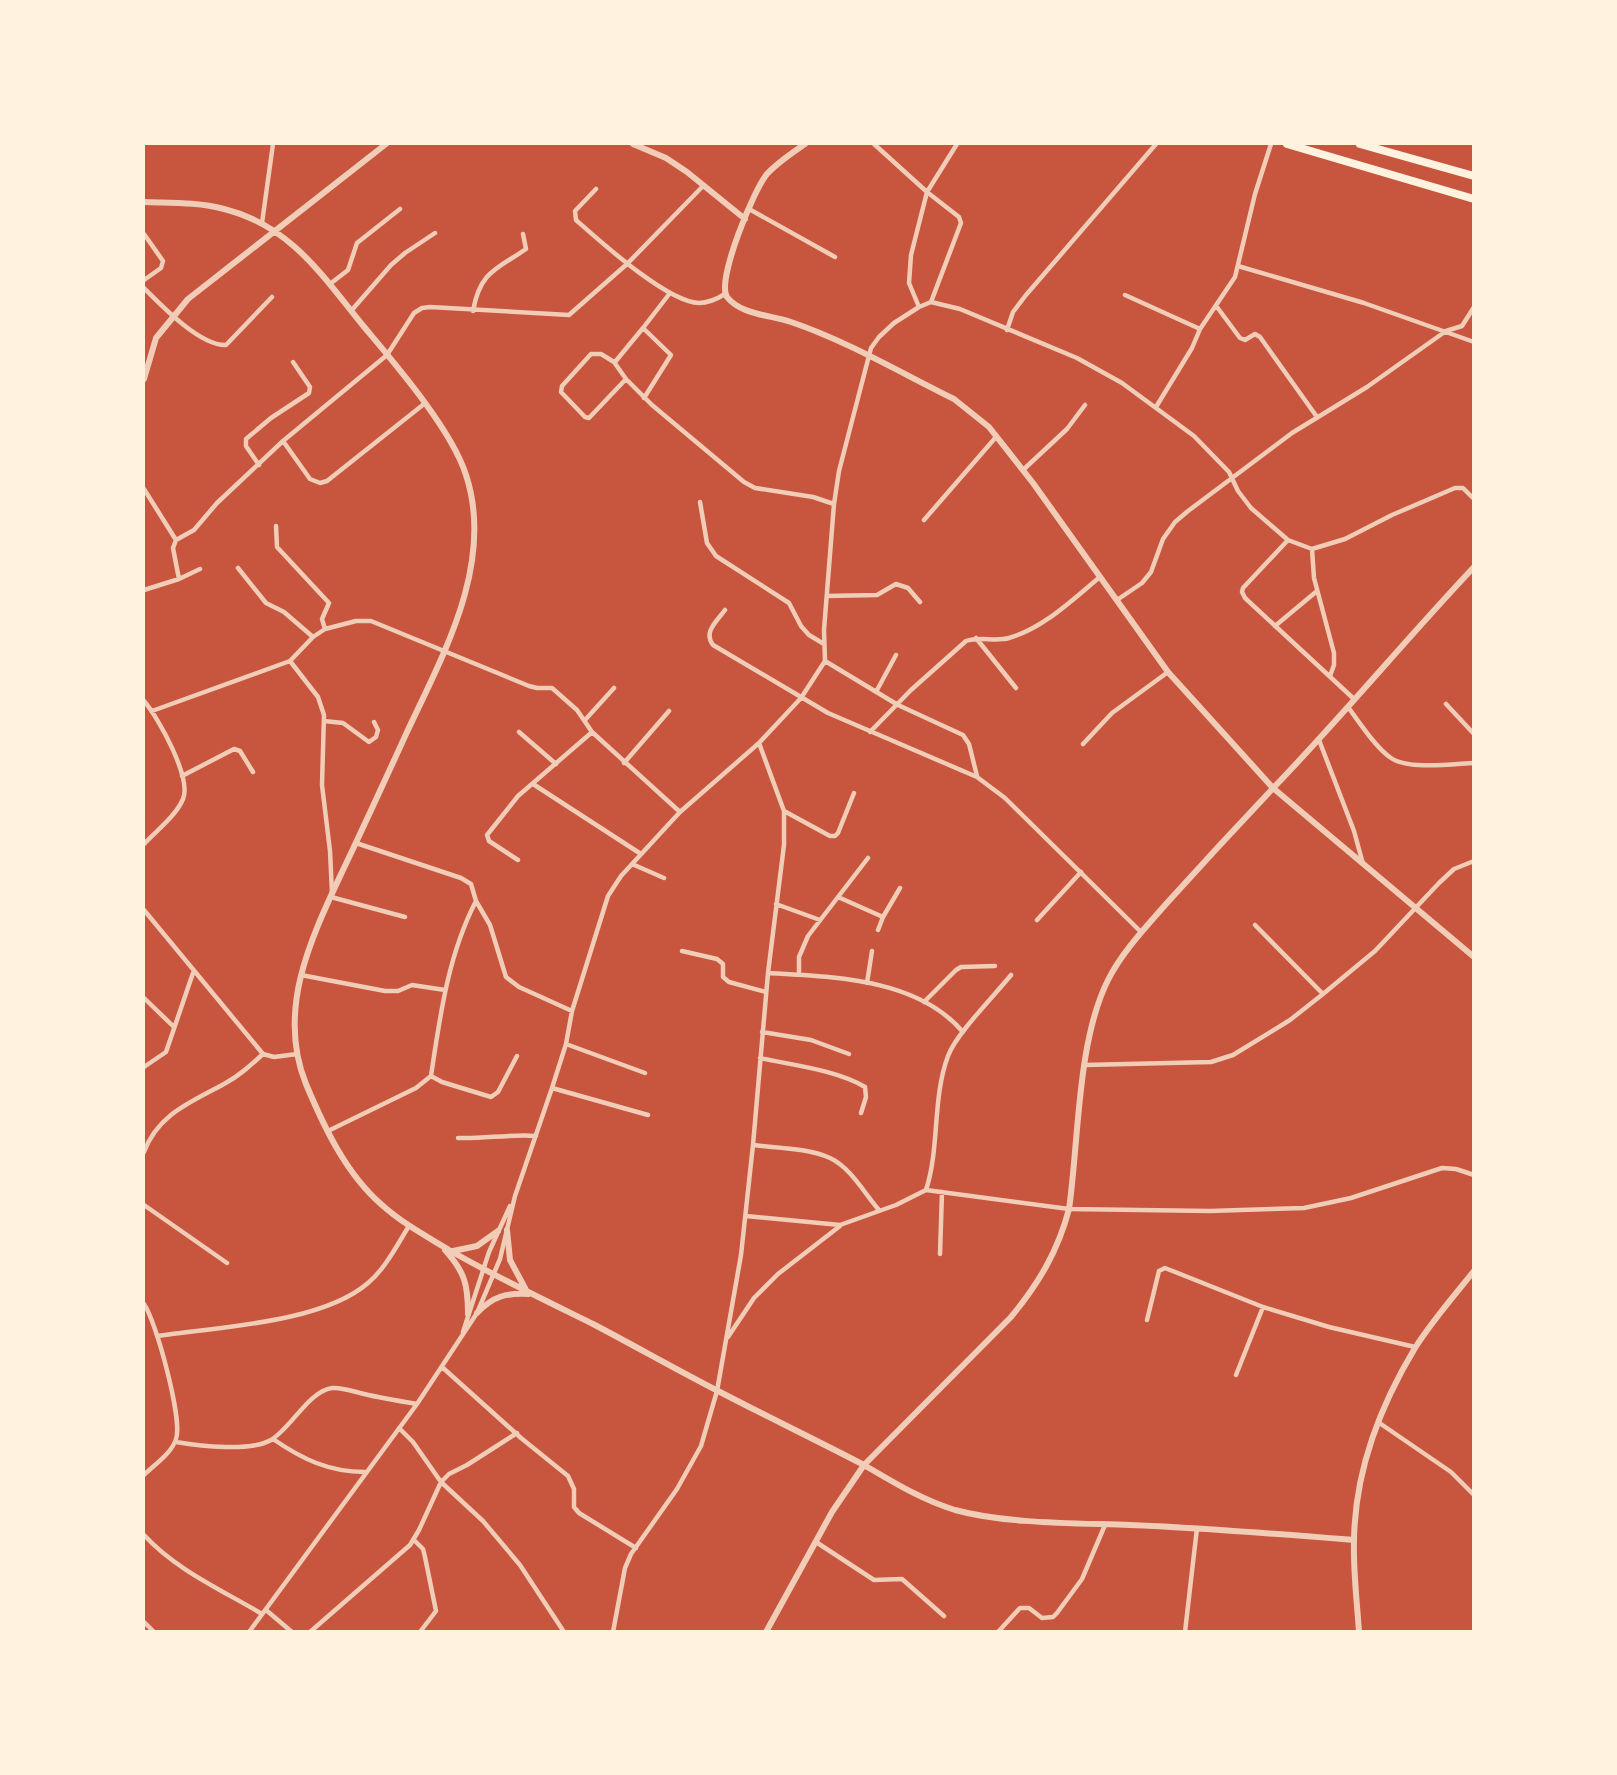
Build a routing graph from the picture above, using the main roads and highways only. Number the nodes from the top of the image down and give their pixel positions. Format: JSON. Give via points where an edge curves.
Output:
{"nodes":[{"id":1,"x":1287,"y":144,"type":"edge"},
{"id":2,"x":1360,"y":144,"type":"edge"},
{"id":3,"x":1474,"y":176,"type":"edge"},
{"id":4,"x":1474,"y":199,"type":"edge"}],
"edges":[{"from":1,"to":4,"type":"main road"},
{"from":2,"to":3,"type":"main road"}]}
